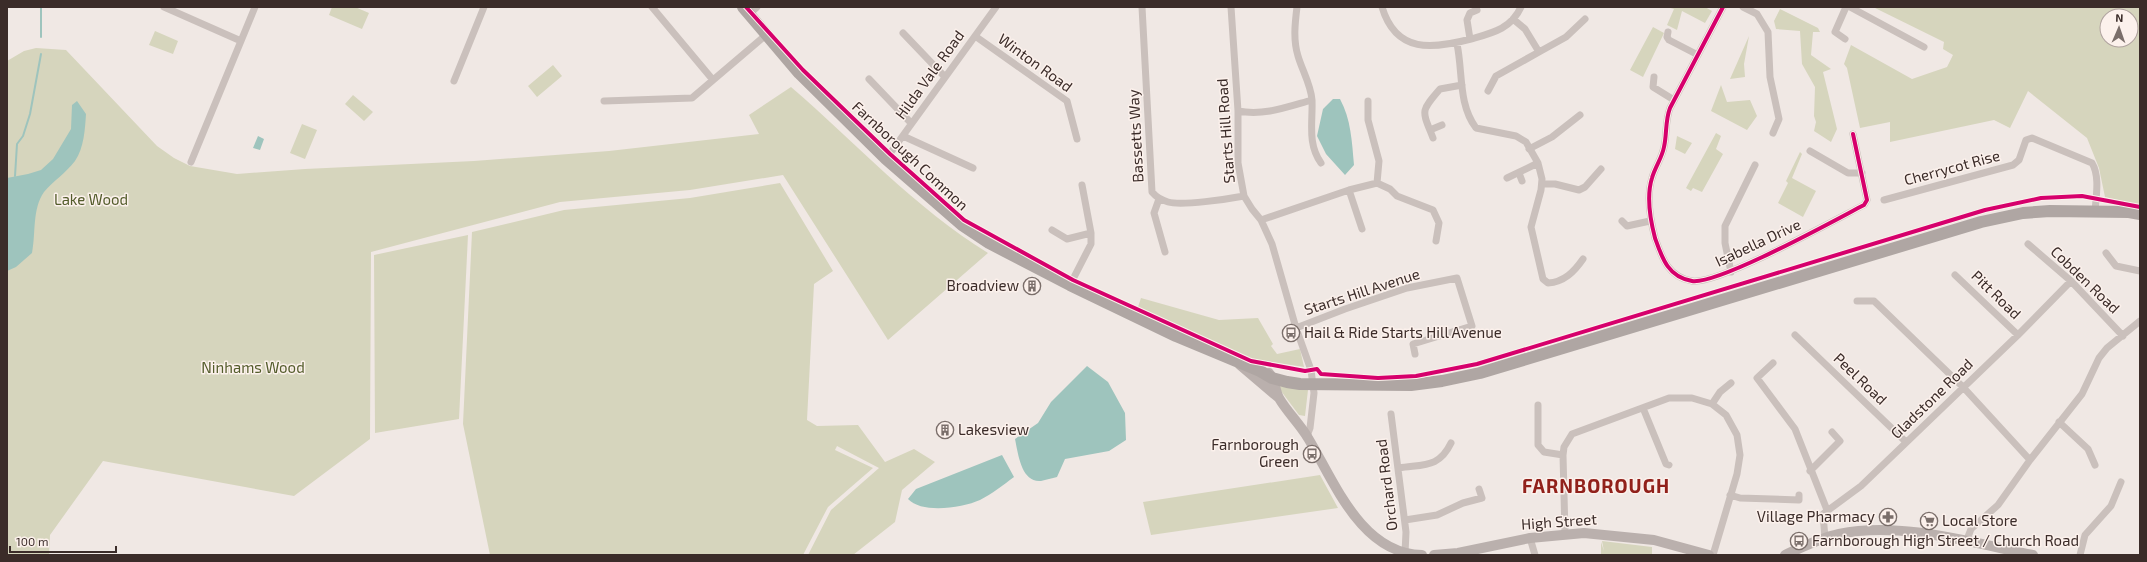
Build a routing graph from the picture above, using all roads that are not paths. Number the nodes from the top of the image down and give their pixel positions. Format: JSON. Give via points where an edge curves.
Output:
{"nodes":[{"id":1,"x":164,"y":7,"type":"edge"},
{"id":2,"x":256,"y":7,"type":"edge"},
{"id":3,"x":484,"y":7,"type":"edge"},
{"id":4,"x":652,"y":7,"type":"edge"},
{"id":5,"x":996,"y":7,"type":"edge"},
{"id":6,"x":1142,"y":7,"type":"edge"},
{"id":7,"x":1231,"y":7,"type":"edge"},
{"id":8,"x":1297,"y":7,"type":"edge"},
{"id":9,"x":1382,"y":7,"type":"edge"},
{"id":10,"x":1521,"y":7,"type":"edge"},
{"id":11,"x":1723,"y":7,"type":"edge"},
{"id":12,"x":1743,"y":7,"type":"edge"},
{"id":13,"x":1846,"y":7,"type":"edge"},
{"id":14,"x":1850,"y":7,"type":"edge"},
{"id":15,"x":749,"y":9,"type":"edge"},
{"id":16,"x":1477,"y":10,"type":"dead end"},
{"id":17,"x":1513,"y":19,"type":"junction"},
{"id":18,"x":1585,"y":19,"type":"dead end"},
{"id":19,"x":1668,"y":32,"type":"dead end"},
{"id":20,"x":903,"y":34,"type":"dead end"},
{"id":21,"x":766,"y":35,"type":"junction"},
{"id":22,"x":975,"y":36,"type":"junction"},
{"id":23,"x":1845,"y":38,"type":"dead end"},
{"id":24,"x":1470,"y":39,"type":"junction"},
{"id":25,"x":241,"y":40,"type":"junction"},
{"id":26,"x":1457,"y":44,"type":"junction"},
{"id":27,"x":1924,"y":47,"type":"dead end"},
{"id":28,"x":1539,"y":52,"type":"junction"},
{"id":29,"x":1698,"y":55,"type":"junction"},
{"id":30,"x":945,"y":77,"type":"junction"},
{"id":31,"x":1654,"y":77,"type":"dead end"},
{"id":32,"x":869,"y":79,"type":"dead end"},
{"id":33,"x":713,"y":80,"type":"junction"},
{"id":34,"x":454,"y":81,"type":"dead end"},
{"id":35,"x":1462,"y":85,"type":"junction"},
{"id":36,"x":1488,"y":90,"type":"dead end"},
{"id":37,"x":1312,"y":100,"type":"junction"},
{"id":38,"x":1674,"y":100,"type":"junction"},
{"id":39,"x":604,"y":101,"type":"dead end"},
{"id":40,"x":1368,"y":101,"type":"dead end"},
{"id":41,"x":1238,"y":111,"type":"junction"},
{"id":42,"x":1580,"y":115,"type":"dead end"},
{"id":43,"x":911,"y":124,"type":"junction"},
{"id":44,"x":1442,"y":125,"type":"dead end"},
{"id":45,"x":1430,"y":130,"type":"junction"},
{"id":46,"x":1773,"y":133,"type":"dead end"},
{"id":47,"x":1854,"y":134,"type":"dead end"},
{"id":48,"x":903,"y":136,"type":"junction"},
{"id":49,"x":1433,"y":138,"type":"dead end"},
{"id":50,"x":1077,"y":139,"type":"dead end"},
{"id":51,"x":1529,"y":149,"type":"junction"},
{"id":52,"x":1810,"y":151,"type":"dead end"},
{"id":53,"x":886,"y":159,"type":"junction"},
{"id":54,"x":191,"y":162,"type":"dead end"},
{"id":55,"x":1321,"y":163,"type":"dead end"},
{"id":56,"x":1538,"y":163,"type":"junction"},
{"id":57,"x":1756,"y":165,"type":"dead end"},
{"id":58,"x":972,"y":168,"type":"dead end"},
{"id":59,"x":1600,"y":169,"type":"dead end"},
{"id":60,"x":1862,"y":172,"type":"junction"},
{"id":61,"x":1519,"y":173,"type":"junction"},
{"id":62,"x":1507,"y":178,"type":"dead end"},
{"id":63,"x":1522,"y":181,"type":"dead end"},
{"id":64,"x":1377,"y":183,"type":"junction"},
{"id":65,"x":1542,"y":184,"type":"junction"},
{"id":66,"x":1082,"y":186,"type":"dead end"},
{"id":67,"x":1349,"y":190,"type":"junction"},
{"id":68,"x":1244,"y":196,"type":"junction"},
{"id":69,"x":1159,"y":199,"type":"junction"},
{"id":70,"x":1884,"y":200,"type":"dead end"},
{"id":71,"x":2095,"y":211,"type":"junction"},
{"id":72,"x":2113,"y":213,"type":"junction"},
{"id":73,"x":2140,"y":214,"type":"edge"},
{"id":74,"x":1261,"y":220,"type":"junction"},
{"id":75,"x":1622,"y":221,"type":"dead end"},
{"id":76,"x":1650,"y":221,"type":"junction"},
{"id":77,"x":2140,"y":223,"type":"edge"},
{"id":78,"x":1362,"y":229,"type":"dead end"},
{"id":79,"x":1052,"y":230,"type":"dead end"},
{"id":80,"x":1092,"y":233,"type":"junction"},
{"id":81,"x":1436,"y":241,"type":"dead end"},
{"id":82,"x":2028,"y":244,"type":"dead end"},
{"id":83,"x":1165,"y":252,"type":"dead end"},
{"id":84,"x":2106,"y":253,"type":"dead end"},
{"id":85,"x":1583,"y":259,"type":"dead end"},
{"id":86,"x":2140,"y":271,"type":"edge"},
{"id":87,"x":1731,"y":272,"type":"junction"},
{"id":88,"x":1955,"y":275,"type":"dead end"},
{"id":89,"x":2071,"y":281,"type":"junction"},
{"id":90,"x":1070,"y":285,"type":"junction"},
{"id":91,"x":1857,"y":302,"type":"dead end"},
{"id":92,"x":2140,"y":321,"type":"edge"},
{"id":93,"x":1296,"y":328,"type":"junction"},
{"id":94,"x":1795,"y":335,"type":"dead end"},
{"id":95,"x":2018,"y":335,"type":"junction"},
{"id":96,"x":2123,"y":336,"type":"junction"},
{"id":97,"x":1415,"y":354,"type":"dead end"},
{"id":98,"x":1238,"y":363,"type":"junction"},
{"id":99,"x":1773,"y":363,"type":"dead end"},
{"id":100,"x":1266,"y":374,"type":"junction"},
{"id":101,"x":1314,"y":382,"type":"junction"},
{"id":102,"x":1731,"y":382,"type":"dead end"},
{"id":103,"x":1963,"y":387,"type":"junction"},
{"id":104,"x":1279,"y":398,"type":"junction"},
{"id":105,"x":1712,"y":404,"type":"junction"},
{"id":106,"x":1538,"y":405,"type":"dead end"},
{"id":107,"x":1643,"y":408,"type":"junction"},
{"id":108,"x":1392,"y":414,"type":"dead end"},
{"id":109,"x":2059,"y":422,"type":"junction"},
{"id":110,"x":1832,"y":432,"type":"dead end"},
{"id":111,"x":1307,"y":436,"type":"junction"},
{"id":112,"x":1906,"y":442,"type":"junction"},
{"id":113,"x":1451,"y":443,"type":"dead end"},
{"id":114,"x":1563,"y":455,"type":"junction"},
{"id":115,"x":2030,"y":460,"type":"junction"},
{"id":116,"x":1669,"y":465,"type":"dead end"},
{"id":117,"x":2095,"y":465,"type":"dead end"},
{"id":118,"x":1399,"y":468,"type":"junction"},
{"id":119,"x":1810,"y":471,"type":"junction"},
{"id":120,"x":2121,"y":482,"type":"dead end"},
{"id":121,"x":1479,"y":489,"type":"dead end"},
{"id":122,"x":1730,"y":495,"type":"junction"},
{"id":123,"x":1799,"y":495,"type":"dead end"},
{"id":124,"x":1827,"y":510,"type":"junction"},
{"id":125,"x":1405,"y":520,"type":"junction"},
{"id":126,"x":1565,"y":534,"type":"junction"},
{"id":127,"x":1530,"y":538,"type":"junction"},
{"id":128,"x":1825,"y":538,"type":"junction"},
{"id":129,"x":1966,"y":542,"type":"junction"},
{"id":130,"x":1405,"y":553,"type":"junction"},
{"id":131,"x":1422,"y":555,"type":"edge"},
{"id":132,"x":1434,"y":555,"type":"edge"},
{"id":133,"x":1447,"y":555,"type":"edge"},
{"id":134,"x":1535,"y":555,"type":"edge"},
{"id":135,"x":1709,"y":555,"type":"edge"},
{"id":136,"x":1713,"y":555,"type":"edge"},
{"id":137,"x":1785,"y":555,"type":"edge"},
{"id":138,"x":2033,"y":555,"type":"edge"},
{"id":139,"x":2080,"y":555,"type":"edge"}],
"edges":[{"from":1,"to":25,"type":"street"},
{"from":2,"to":25,"type":"street"},
{"from":3,"to":34,"type":"street"},
{"from":4,"to":33,"type":"street"},
{"from":5,"to":22,"type":"street","name":"Hilda Vale Road"},
{"from":6,"to":69,"type":"street","name":"Bassetts Way","via":[[1152,192]]},
{"from":7,"to":41,"type":"street","name":"Starts Hill Road"},
{"from":8,"to":37,"type":"street","via":[[1296,48]]},
{"from":9,"to":26,"type":"street","via":[[1386,19],[1394,30],[1412,42],[1428,47]]},
{"from":10,"to":17,"type":"street"},
{"from":11,"to":29,"type":"street","name":"Isabella Drive"},
{"from":12,"to":46,"type":"street","via":[[1757,14],[1768,32],[1770,77],[1779,119]]},
{"from":13,"to":23,"type":"street","via":[[1835,32]]},
{"from":14,"to":27,"type":"street"},
{"from":15,"to":21,"type":"highway","name":"Farnborough Common"},
{"from":16,"to":24,"type":"street","via":[[1470,13],[1467,20]]},
{"from":17,"to":24,"type":"street","via":[[1498,31]]},
{"from":17,"to":28,"type":"street","via":[[1525,29]]},
{"from":18,"to":28,"type":"street","via":[[1566,37]]},
{"from":19,"to":29,"type":"street","via":[[1669,40]]},
{"from":20,"to":30,"type":"street"},
{"from":21,"to":33,"type":"street"},
{"from":21,"to":53,"type":"highway","name":"Farnborough Common","via":[[799,73]]},
{"from":22,"to":30,"type":"street","name":"Hilda Vale Road"},
{"from":22,"to":50,"type":"street","name":"Winton Road","via":[[1067,101]]},
{"from":24,"to":26,"type":"street"},
{"from":25,"to":54,"type":"street"},
{"from":26,"to":35,"type":"street"},
{"from":28,"to":36,"type":"street","via":[[1496,76]]},
{"from":29,"to":38,"type":"street","name":"Isabella Drive"},
{"from":30,"to":43,"type":"street","name":"Hilda Vale Road"},
{"from":31,"to":38,"type":"street","via":[[1653,86]]},
{"from":32,"to":43,"type":"street"},
{"from":33,"to":39,"type":"street","via":[[692,98]]},
{"from":35,"to":45,"type":"street","via":[[1440,88],[1425,107],[1424,115]]},
{"from":35,"to":51,"type":"street","via":[[1468,116],[1476,128],[1516,136],[1526,142]]},
{"from":37,"to":41,"type":"street","via":[[1266,113]]},
{"from":37,"to":55,"type":"street","via":[[1311,139]]},
{"from":38,"to":76,"type":"street","name":"Isabella Drive","via":[[1667,115],[1662,157],[1650,184]]},
{"from":40,"to":64,"type":"street","via":[[1368,120],[1379,161]]},
{"from":41,"to":68,"type":"street","name":"Starts Hill Road","via":[[1238,163]]},
{"from":42,"to":51,"type":"street","via":[[1552,138]]},
{"from":43,"to":48,"type":"street","name":"Hilda Vale Road"},
{"from":44,"to":45,"type":"street"},
{"from":45,"to":49,"type":"street"},
{"from":47,"to":60,"type":"street","name":"Isabella Drive"},
{"from":48,"to":53,"type":"street","name":"Hilda Vale Road"},
{"from":48,"to":58,"type":"street"},
{"from":51,"to":56,"type":"street"},
{"from":52,"to":60,"type":"street","via":[[1848,173]]},
{"from":53,"to":90,"type":"highway","name":"Farnborough Common","via":[[962,225],[989,243]]},
{"from":56,"to":61,"type":"street"},
{"from":56,"to":65,"type":"street"},
{"from":57,"to":87,"type":"street","via":[[1725,226],[1725,242]]},
{"from":59,"to":65,"type":"street","via":[[1586,187],[1579,190],[1555,184]]},
{"from":60,"to":87,"type":"street","name":"Isabella Drive","via":[[1867,200],[1864,205]]},
{"from":61,"to":62,"type":"street"},
{"from":61,"to":63,"type":"street"},
{"from":64,"to":67,"type":"street"},
{"from":64,"to":81,"type":"street","via":[[1390,189],[1397,196],[1433,210],[1439,223]]},
{"from":65,"to":85,"type":"street","via":[[1531,228],[1543,279],[1550,283],[1561,280]]},
{"from":66,"to":80,"type":"street"},
{"from":67,"to":74,"type":"street"},
{"from":67,"to":78,"type":"street"},
{"from":68,"to":69,"type":"street","name":"Bassetts Way","via":[[1226,200],[1170,203]]},
{"from":68,"to":74,"type":"street","name":"Starts Hill Road"},
{"from":69,"to":83,"type":"street","via":[[1154,213]]},
{"from":70,"to":71,"type":"street","name":"Cherrycot Rise","via":[[2013,165],[2019,160],[2026,140],[2035,138],[2092,163],[2096,182]]},
{"from":71,"to":72,"type":"highway","name":"Farnborough Common"},
{"from":71,"to":101,"type":"highway","name":"Farnborough Common","via":[[2036,212],[1966,226],[1455,379],[1398,386]]},
{"from":72,"to":73,"type":"highway"},
{"from":72,"to":77,"type":"highway"},
{"from":74,"to":93,"type":"street","name":"Starts Hill Road","via":[[1272,244]]},
{"from":75,"to":76,"type":"street","via":[[1627,226]]},
{"from":76,"to":87,"type":"street","name":"Isabella Drive","via":[[1661,257],[1670,270],[1693,281]]},
{"from":79,"to":80,"type":"street","via":[[1067,239]]},
{"from":80,"to":90,"type":"street","via":[[1087,255]]},
{"from":82,"to":89,"type":"street","name":"Cobden Road"},
{"from":84,"to":86,"type":"street","via":[[2116,266]]},
{"from":88,"to":95,"type":"street","name":"Pitt Road"},
{"from":89,"to":95,"type":"street","name":"Gladstone Road"},
{"from":89,"to":96,"type":"street","name":"Cobden Road"},
{"from":90,"to":98,"type":"highway","name":"Farnborough Common"},
{"from":91,"to":103,"type":"street","via":[[1874,301]]},
{"from":92,"to":96,"type":"street"},
{"from":93,"to":97,"type":"street","name":"Starts Hill Avenue","via":[[1407,288],[1457,278],[1472,326],[1413,344]]},
{"from":93,"to":101,"type":"street","name":"Starts Hill Road"},
{"from":94,"to":112,"type":"street","name":"Peel Road"},
{"from":95,"to":103,"type":"street","name":"Gladstone Road"},
{"from":96,"to":109,"type":"street","via":[[2099,358],[2082,394]]},
{"from":98,"to":100,"type":"highway","name":"Farnborough Common"},
{"from":98,"to":104,"type":"main road"},
{"from":99,"to":119,"type":"street","via":[[1757,378],[1795,429],[1809,460]]},
{"from":100,"to":101,"type":"highway","name":"Farnborough Common","via":[[1300,384]]},
{"from":100,"to":104,"type":"main road"},
{"from":101,"to":111,"type":"street"},
{"from":102,"to":105,"type":"street"},
{"from":103,"to":112,"type":"street","name":"Gladstone Road"},
{"from":103,"to":115,"type":"street"},
{"from":104,"to":111,"type":"main road"},
{"from":105,"to":107,"type":"street","via":[[1692,398],[1668,398]]},
{"from":105,"to":122,"type":"street","via":[[1726,415],[1737,435],[1740,455]]},
{"from":106,"to":114,"type":"street","via":[[1538,445],[1544,452]]},
{"from":107,"to":114,"type":"street","via":[[1576,432],[1566,442]]},
{"from":107,"to":116,"type":"street","via":[[1666,464]]},
{"from":108,"to":118,"type":"street","name":"Orchard Road"},
{"from":109,"to":115,"type":"street"},
{"from":109,"to":117,"type":"street","via":[[2088,449]]},
{"from":110,"to":119,"type":"street","via":[[1840,441]]},
{"from":111,"to":130,"type":"main road","via":[[1354,515],[1381,542]]},
{"from":112,"to":124,"type":"street","name":"Gladstone Road","via":[[1861,486]]},
{"from":113,"to":118,"type":"street","via":[[1446,454],[1438,462]]},
{"from":114,"to":126,"type":"street"},
{"from":115,"to":129,"type":"street","via":[[1998,505],[1971,529]]},
{"from":118,"to":125,"type":"street","name":"Orchard Road"},
{"from":119,"to":124,"type":"street"},
{"from":120,"to":139,"type":"street","via":[[2111,506],[2085,535]]},
{"from":121,"to":125,"type":"street","via":[[1482,498],[1463,503],[1437,515]]},
{"from":122,"to":123,"type":"street","via":[[1740,498],[1799,500]]},
{"from":122,"to":136,"type":"street"},
{"from":124,"to":128,"type":"street","via":[[1822,517]]},
{"from":125,"to":130,"type":"street","name":"Orchard Road"},
{"from":126,"to":127,"type":"main road","name":"High Street"},
{"from":126,"to":135,"type":"main road","name":"High Street","via":[[1594,533],[1640,538]]},
{"from":127,"to":133,"type":"main road","name":"High Street"},
{"from":127,"to":134,"type":"street"},
{"from":128,"to":129,"type":"main road","via":[[1858,531],[1893,530]]},
{"from":128,"to":137,"type":"main road"},
{"from":129,"to":138,"type":"main road"},
{"from":130,"to":131,"type":"main road"},
{"from":132,"to":133,"type":"main road","name":"High Street"}]}
